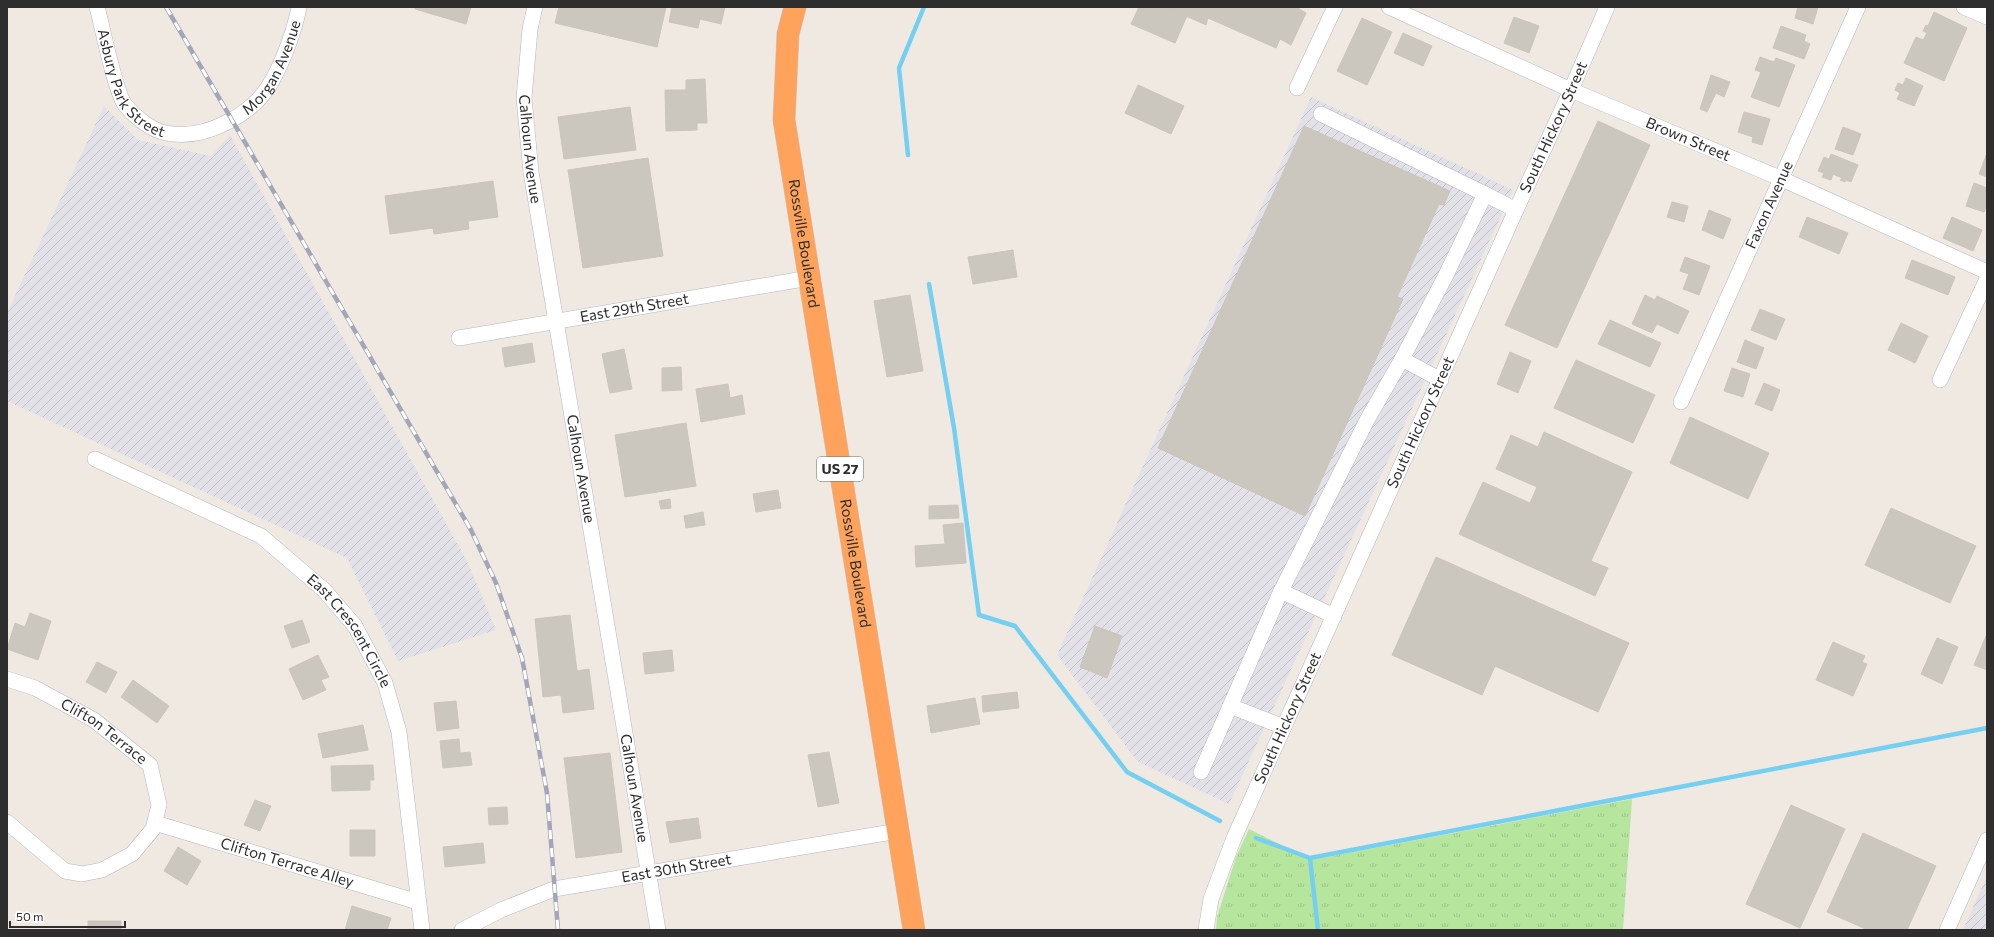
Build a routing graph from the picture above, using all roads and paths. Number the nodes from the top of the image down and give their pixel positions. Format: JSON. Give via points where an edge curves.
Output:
{"nodes":[{"id":1,"x":97,"y":7,"type":"edge"},
{"id":2,"x":299,"y":7,"type":"edge"},
{"id":3,"x":535,"y":7,"type":"edge"},
{"id":4,"x":795,"y":7,"type":"edge"},
{"id":5,"x":1335,"y":7,"type":"edge"},
{"id":6,"x":1389,"y":7,"type":"edge"},
{"id":7,"x":1607,"y":7,"type":"edge"},
{"id":8,"x":1858,"y":7,"type":"edge"},
{"id":9,"x":1964,"y":7,"type":"edge"},
{"id":10,"x":1987,"y":17,"type":"edge"},
{"id":11,"x":1297,"y":88,"type":"dead end"},
{"id":12,"x":1571,"y":90,"type":"junction"},
{"id":13,"x":1321,"y":114,"type":"dead end"},
{"id":14,"x":231,"y":118,"type":"joint"},
{"id":15,"x":1782,"y":179,"type":"junction"},
{"id":16,"x":1485,"y":194,"type":"junction"},
{"id":17,"x":1516,"y":210,"type":"junction"},
{"id":18,"x":1987,"y":272,"type":"edge"},
{"id":19,"x":809,"y":278,"type":"junction"},
{"id":20,"x":1987,"y":279,"type":"edge"},
{"id":21,"x":556,"y":322,"type":"junction"},
{"id":22,"x":459,"y":338,"type":"dead end"},
{"id":23,"x":1402,"y":359,"type":"junction"},
{"id":24,"x":1441,"y":380,"type":"junction"},
{"id":25,"x":1940,"y":380,"type":"dead end"},
{"id":26,"x":1681,"y":402,"type":"dead end"},
{"id":27,"x":95,"y":459,"type":"dead end"},
{"id":28,"x":1281,"y":591,"type":"junction"},
{"id":29,"x":1334,"y":616,"type":"junction"},
{"id":30,"x":7,"y":679,"type":"edge"},
{"id":31,"x":1230,"y":706,"type":"junction"},
{"id":32,"x":1284,"y":727,"type":"junction"},
{"id":33,"x":1201,"y":772,"type":"dead end"},
{"id":34,"x":7,"y":822,"type":"edge"},
{"id":35,"x":156,"y":823,"type":"junction"},
{"id":36,"x":898,"y":831,"type":"junction"},
{"id":37,"x":1987,"y":840,"type":"edge"},
{"id":38,"x":650,"y":872,"type":"junction"},
{"id":39,"x":418,"y":902,"type":"junction"},
{"id":40,"x":422,"y":930,"type":"edge"},
{"id":41,"x":462,"y":930,"type":"edge"},
{"id":42,"x":658,"y":930,"type":"edge"},
{"id":43,"x":914,"y":930,"type":"edge"},
{"id":44,"x":1206,"y":930,"type":"edge"},
{"id":45,"x":1947,"y":930,"type":"edge"}],
"edges":[{"from":1,"to":14,"type":"street","name":"Asbury Park Street","via":[[124,105],[141,121],[164,133],[186,135],[208,130]]},
{"from":2,"to":14,"type":"street","name":"Morgan Avenue","via":[[273,79],[247,109]]},
{"from":3,"to":21,"type":"street","name":"Calhoun Avenue","via":[[530,29],[524,98],[531,172]]},
{"from":4,"to":19,"type":"highway","name":"Rossville Boulevard","number":"US 27","via":[[788,34],[784,120]]},
{"from":5,"to":11,"type":"street"},
{"from":6,"to":12,"type":"street","name":"Brown Street"},
{"from":7,"to":12,"type":"street","name":"South Hickory Street"},
{"from":8,"to":15,"type":"street","name":"Faxon Avenue"},
{"from":9,"to":10,"type":"street"},
{"from":12,"to":15,"type":"street","name":"Brown Street"},
{"from":12,"to":17,"type":"street","name":"South Hickory Street"},
{"from":13,"to":16,"type":"street"},
{"from":15,"to":18,"type":"street","name":"Brown Street"},
{"from":15,"to":26,"type":"street","name":"Faxon Avenue"},
{"from":16,"to":17,"type":"street"},
{"from":16,"to":23,"type":"street","via":[[1445,278]]},
{"from":17,"to":24,"type":"street","name":"South Hickory Street"},
{"from":19,"to":21,"type":"street","name":"East 29th Street"},
{"from":19,"to":36,"type":"highway","name":"Rossville Boulevard","number":"US 27"},
{"from":20,"to":25,"type":"street"},
{"from":21,"to":22,"type":"street","name":"East 29th Street"},
{"from":21,"to":38,"type":"street","name":"Calhoun Avenue"},
{"from":23,"to":24,"type":"street"},
{"from":23,"to":28,"type":"street","via":[[1367,420]]},
{"from":24,"to":29,"type":"street","name":"South Hickory Street"},
{"from":27,"to":39,"type":"street","name":"East Crescent Circle","via":[[261,536],[324,590],[355,626],[385,683],[399,732]]},
{"from":28,"to":29,"type":"street"},
{"from":28,"to":31,"type":"street"},
{"from":29,"to":32,"type":"street","name":"South Hickory Street"},
{"from":30,"to":35,"type":"street","name":"Clifton Terrace","via":[[35,688],[94,720],[150,765],[160,805]]},
{"from":31,"to":32,"type":"street"},
{"from":31,"to":33,"type":"street"},
{"from":32,"to":44,"type":"street","name":"South Hickory Street","via":[[1234,838],[1211,899]]},
{"from":34,"to":35,"type":"street","name":"Clifton Terrace","via":[[65,870],[82,874],[102,870],[132,854]]},
{"from":35,"to":39,"type":"street","name":"Clifton Terrace Alley"},
{"from":36,"to":38,"type":"street","name":"East 30th Street"},
{"from":36,"to":43,"type":"highway","name":"Rossville Boulevard","number":"US 27"},
{"from":37,"to":45,"type":"street"},
{"from":38,"to":41,"type":"street","name":"East 30th Street","via":[[554,889],[501,910]]},
{"from":38,"to":42,"type":"street","name":"Calhoun Avenue"},
{"from":39,"to":40,"type":"street","name":"East Crescent Circle"}]}
